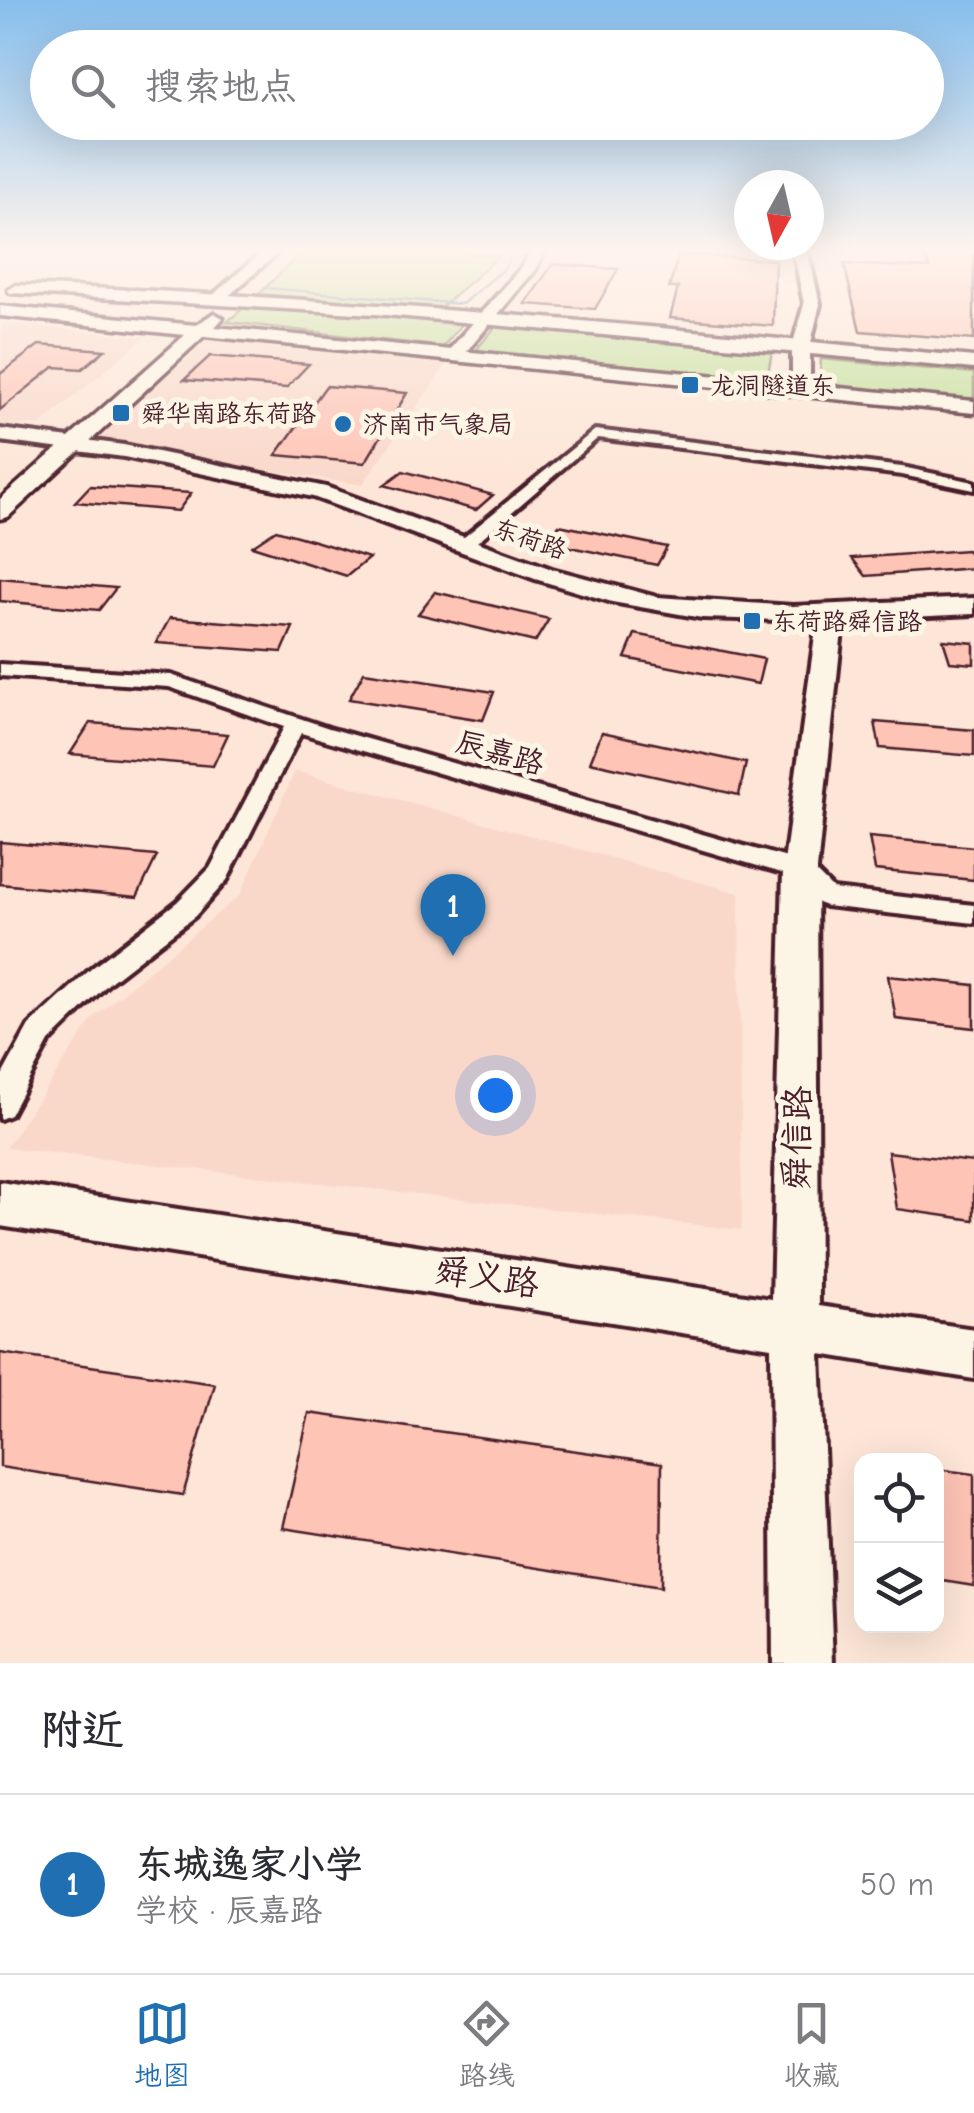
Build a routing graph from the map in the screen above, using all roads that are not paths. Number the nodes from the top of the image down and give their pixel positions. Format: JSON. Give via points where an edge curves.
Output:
{"nodes":[{"id":1,"x":179,"y":327,"type":"edge"},
{"id":2,"x":479,"y":327,"type":"edge"},
{"id":3,"x":562,"y":327,"type":"edge"},
{"id":4,"x":806,"y":327,"type":"edge"},
{"id":5,"x":195,"y":328,"type":"junction"},
{"id":6,"x":801,"y":347,"type":"junction"},
{"id":7,"x":456,"y":353,"type":"junction"},
{"id":8,"x":974,"y":364,"type":"edge"},
{"id":9,"x":800,"y":390,"type":"junction"},
{"id":10,"x":974,"y":406,"type":"edge"},
{"id":11,"x":0,"y":435,"type":"edge"},
{"id":12,"x":70,"y":440,"type":"junction"},
{"id":13,"x":974,"y":486,"type":"edge"},
{"id":14,"x":0,"y":494,"type":"edge"},
{"id":15,"x":0,"y":512,"type":"edge"},
{"id":16,"x":464,"y":544,"type":"junction"},
{"id":17,"x":974,"y":606,"type":"edge"},
{"id":18,"x":831,"y":615,"type":"junction"},
{"id":19,"x":0,"y":670,"type":"edge"},
{"id":20,"x":295,"y":724,"type":"junction"},
{"id":21,"x":800,"y":870,"type":"junction"},
{"id":22,"x":974,"y":914,"type":"edge"},
{"id":23,"x":0,"y":1106,"type":"edge"},
{"id":24,"x":0,"y":1204,"type":"edge"},
{"id":25,"x":795,"y":1324,"type":"junction"},
{"id":26,"x":974,"y":1354,"type":"edge"},
{"id":27,"x":804,"y":1663,"type":"edge"}],
"edges":[{"from":1,"to":5,"type":"main road"},
{"from":2,"to":7,"type":"street"},
{"from":3,"to":6,"type":"main road"},
{"from":4,"to":6,"type":"street"},
{"from":5,"to":7,"type":"main road"},
{"from":5,"to":12,"type":"main road"},
{"from":6,"to":8,"type":"main road"},
{"from":6,"to":9,"type":"street"},
{"from":7,"to":9,"type":"main road"},
{"from":9,"to":10,"type":"main road"},
{"from":11,"to":12,"type":"street","name":"东荷路"},
{"from":12,"to":14,"type":"main road"},
{"from":12,"to":15,"type":"main road"},
{"from":12,"to":16,"type":"street","name":"东荷路","via":[[339,497]]},
{"from":13,"to":16,"type":"street","via":[[902,471],[595,434]]},
{"from":16,"to":18,"type":"street","name":"东荷路","via":[[614,596],[702,610]]},
{"from":17,"to":18,"type":"street","name":"东荷路"},
{"from":18,"to":21,"type":"street","name":"舜信路"},
{"from":19,"to":20,"type":"street","name":"辰嘉路","via":[[171,681]]},
{"from":20,"to":21,"type":"street","name":"辰嘉路"},
{"from":20,"to":23,"type":"street","via":[[219,874],[39,1034]]},
{"from":21,"to":22,"type":"street","name":"辰嘉路","via":[[826,897]]},
{"from":21,"to":25,"type":"street","name":"舜信路"},
{"from":24,"to":25,"type":"street","name":"舜义路"},
{"from":25,"to":26,"type":"street","name":"舜义路"},
{"from":25,"to":27,"type":"street","name":"舜信路"}]}
